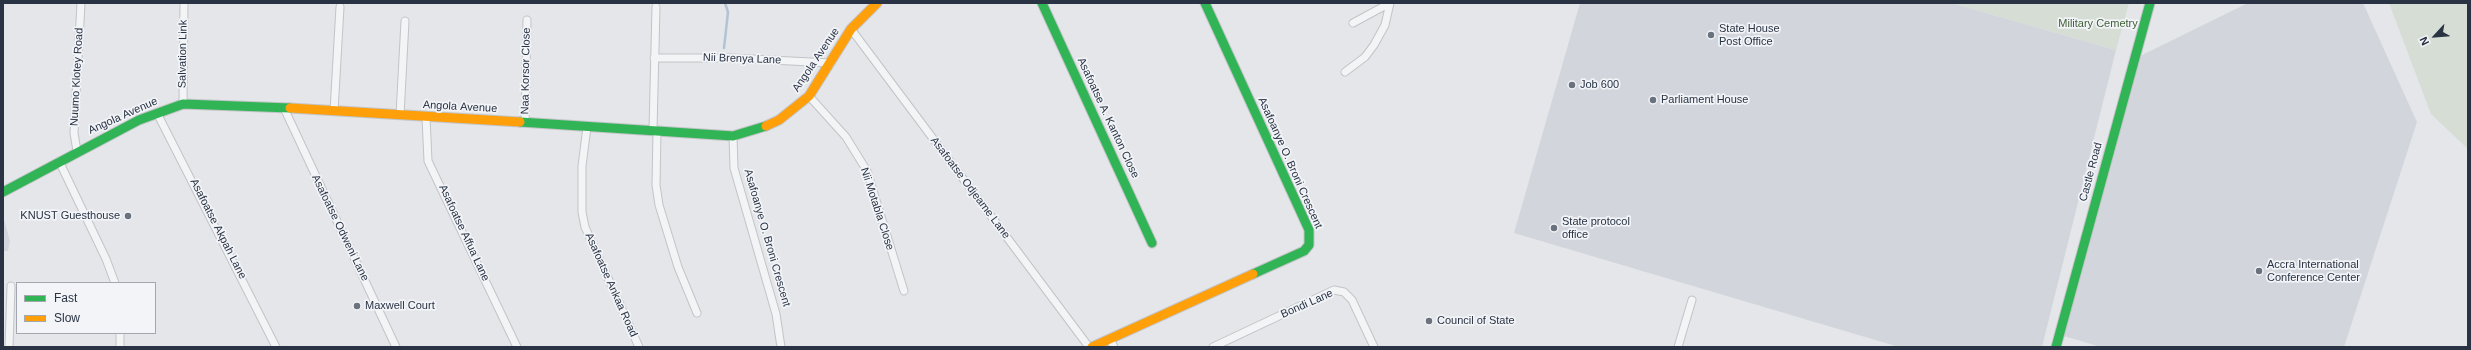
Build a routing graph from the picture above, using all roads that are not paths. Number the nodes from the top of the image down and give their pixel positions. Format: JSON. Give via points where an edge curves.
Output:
{"nodes":[{"id":1,"x":81,"y":3,"type":"edge"},
{"id":2,"x":184,"y":3,"type":"edge"},
{"id":3,"x":877,"y":3,"type":"edge"},
{"id":4,"x":1042,"y":3,"type":"edge"},
{"id":5,"x":1205,"y":3,"type":"edge"},
{"id":6,"x":2150,"y":3,"type":"edge"},
{"id":7,"x":340,"y":7,"type":"dead end"},
{"id":8,"x":656,"y":8,"type":"dead end"},
{"id":9,"x":405,"y":20,"type":"dead end"},
{"id":10,"x":527,"y":20,"type":"dead end"},
{"id":11,"x":1353,"y":23,"type":"dead end"},
{"id":12,"x":851,"y":30,"type":"junction"},
{"id":13,"x":654,"y":58,"type":"junction"},
{"id":14,"x":831,"y":63,"type":"junction"},
{"id":15,"x":1345,"y":72,"type":"dead end"},
{"id":16,"x":809,"y":96,"type":"junction"},
{"id":17,"x":182,"y":104,"type":"junction"},
{"id":18,"x":284,"y":108,"type":"junction"},
{"id":19,"x":334,"y":111,"type":"junction"},
{"id":20,"x":157,"y":113,"type":"junction"},
{"id":21,"x":400,"y":115,"type":"junction"},
{"id":22,"x":426,"y":116,"type":"junction"},
{"id":23,"x":525,"y":122,"type":"junction"},
{"id":24,"x":587,"y":127,"type":"junction"},
{"id":25,"x":655,"y":130,"type":"junction"},
{"id":26,"x":732,"y":136,"type":"junction"},
{"id":27,"x":77,"y":151,"type":"junction"},
{"id":28,"x":59,"y":161,"type":"junction"},
{"id":29,"x":3,"y":192,"type":"edge"},
{"id":30,"x":1152,"y":242,"type":"dead end"},
{"id":31,"x":115,"y":282,"type":"edge"},
{"id":32,"x":11,"y":286,"type":"dead end"},
{"id":33,"x":904,"y":291,"type":"dead end"},
{"id":34,"x":1692,"y":300,"type":"dead end"},
{"id":35,"x":697,"y":313,"type":"dead end"},
{"id":36,"x":120,"y":334,"type":"edge"},
{"id":37,"x":1112,"y":343,"type":"edge"},
{"id":38,"x":9,"y":347,"type":"edge"},
{"id":39,"x":120,"y":347,"type":"edge"},
{"id":40,"x":276,"y":347,"type":"edge"},
{"id":41,"x":396,"y":347,"type":"edge"},
{"id":42,"x":517,"y":347,"type":"edge"},
{"id":43,"x":639,"y":347,"type":"edge"},
{"id":44,"x":781,"y":347,"type":"edge"},
{"id":45,"x":1089,"y":347,"type":"edge"},
{"id":46,"x":1092,"y":347,"type":"edge"},
{"id":47,"x":1213,"y":347,"type":"edge"},
{"id":48,"x":1374,"y":347,"type":"edge"},
{"id":49,"x":1678,"y":347,"type":"edge"},
{"id":50,"x":2056,"y":347,"type":"edge"}],
"edges":[{"from":1,"to":27,"type":"street","name":"Nuumo Klotey Road","via":[[74,133]]},
{"from":2,"to":17,"type":"street","name":"Salvation Link"},
{"from":3,"to":12,"type":"street","name":"Angola Avenue"},
{"from":4,"to":30,"type":"street","name":"Asafoatse A. Kanton Close"},
{"from":5,"to":37,"type":"street","name":"Asafoanye O. Broni Crescent","via":[[1309,230],[1309,245],[1304,251]]},
{"from":6,"to":50,"type":"street","name":"Castle Road"},
{"from":7,"to":19,"type":"street"},
{"from":8,"to":13,"type":"street"},
{"from":9,"to":21,"type":"street"},
{"from":10,"to":23,"type":"street","name":"Naa Korsor Close"},
{"from":11,"to":15,"type":"street","via":[[1390,3],[1386,25],[1374,45],[1365,57]]},
{"from":12,"to":14,"type":"street","name":"Angola Avenue"},
{"from":12,"to":45,"type":"street","name":"Asafoatse Odjeame Lane"},
{"from":13,"to":14,"type":"street","name":"Nii Brenya Lane"},
{"from":13,"to":25,"type":"street"},
{"from":14,"to":16,"type":"street","name":"Angola Avenue"},
{"from":16,"to":26,"type":"street","name":"Angola Avenue","via":[[779,120],[754,131]]},
{"from":16,"to":33,"type":"street","name":"Nii Motabla Close","via":[[846,137],[866,171]]},
{"from":17,"to":18,"type":"street","name":"Angola Avenue"},
{"from":17,"to":20,"type":"street","name":"Angola Avenue"},
{"from":18,"to":19,"type":"street","name":"Angola Avenue"},
{"from":18,"to":41,"type":"street","name":"Asafoatse Odweni Lane"},
{"from":19,"to":21,"type":"street","name":"Angola Avenue"},
{"from":20,"to":27,"type":"street","name":"Angola Avenue"},
{"from":20,"to":40,"type":"street","name":"Asafoatse Akpah Lane"},
{"from":21,"to":22,"type":"street","name":"Angola Avenue"},
{"from":22,"to":23,"type":"street","name":"Angola Avenue"},
{"from":22,"to":42,"type":"street","name":"Asafoatse Affua Lane","via":[[428,161]]},
{"from":23,"to":24,"type":"street","name":"Angola Avenue"},
{"from":24,"to":25,"type":"street","name":"Angola Avenue"},
{"from":24,"to":43,"type":"street","name":"Asafoatse Ankaa Road","via":[[582,166],[585,227]]},
{"from":25,"to":26,"type":"street","name":"Angola Avenue"},
{"from":25,"to":35,"type":"street","via":[[659,206],[678,267]]},
{"from":26,"to":44,"type":"street","name":"Asafoanye O. Broni Crescent","via":[[734,168],[774,306]]},
{"from":27,"to":28,"type":"street","name":"Angola Avenue"},
{"from":28,"to":29,"type":"street","name":"Angola Avenue"},
{"from":28,"to":31,"type":"street"},
{"from":32,"to":38,"type":"street"},
{"from":34,"to":49,"type":"street"},
{"from":36,"to":39,"type":"street"},
{"from":37,"to":46,"type":"street","name":"Asafoanye O. Broni Crescent"},
{"from":47,"to":48,"type":"street","name":"Bondi Lane","via":[[1334,290],[1344,292],[1352,300]]}]}
